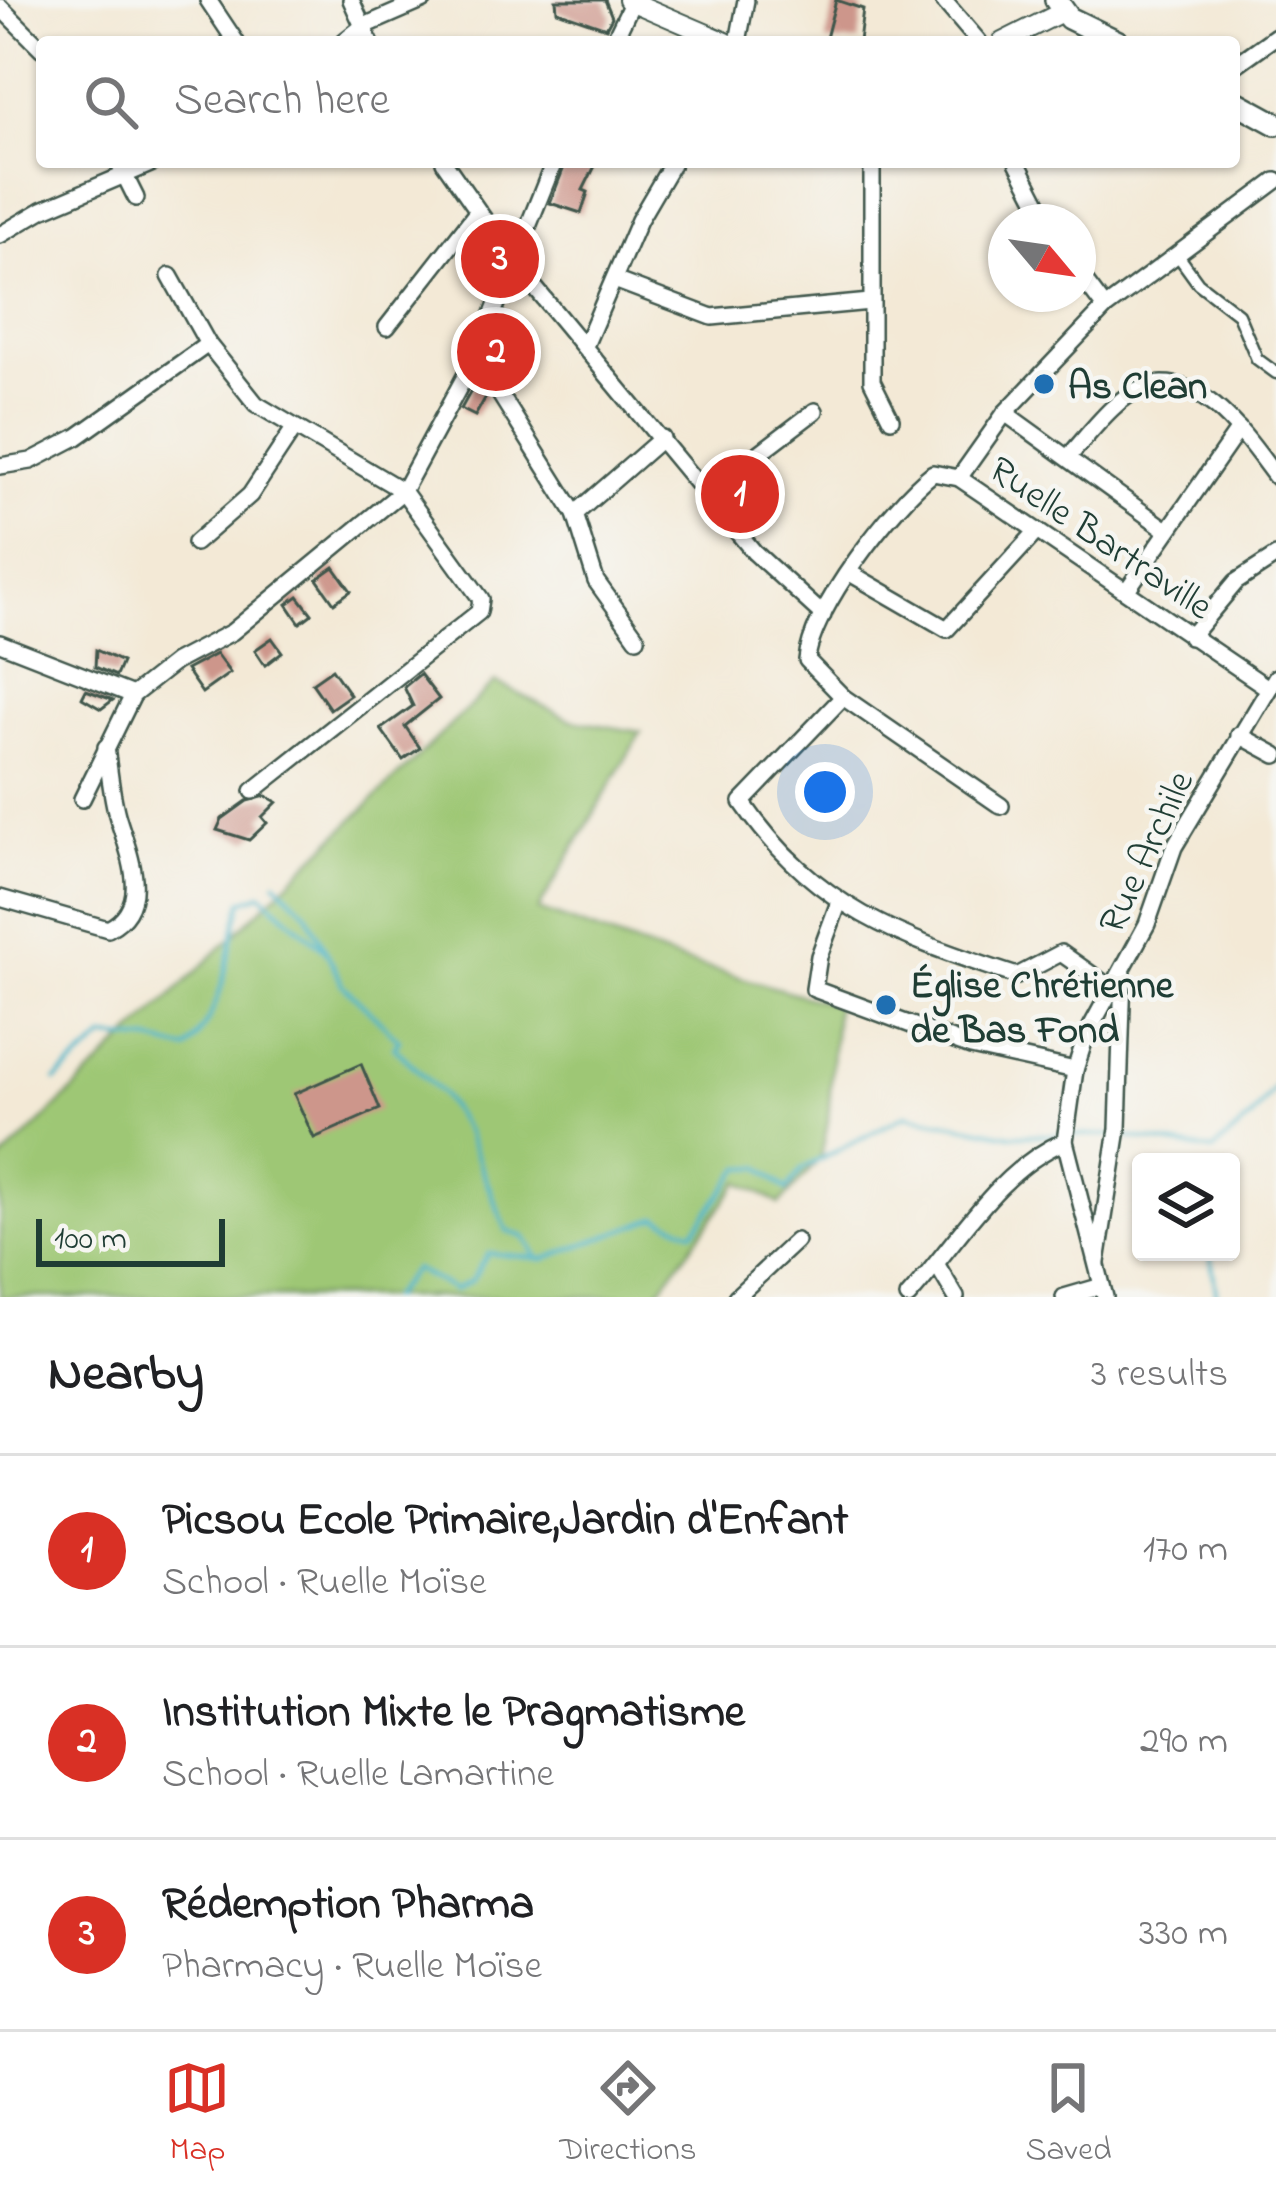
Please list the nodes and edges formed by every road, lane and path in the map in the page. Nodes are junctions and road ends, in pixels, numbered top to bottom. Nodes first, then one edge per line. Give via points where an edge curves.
1 (208, 0) edge
2 (351, 0) edge
3 (424, 0) edge
4 (746, 0) edge
5 (944, 0) edge
6 (629, 2) edge
7 (1059, 6) edge
8 (0, 8) edge
9 (366, 34) edge
10 (232, 36) edge
11 (615, 36) edge
12 (711, 36) edge
13 (739, 36) edge
14 (974, 36) edge
15 (1012, 36) edge
16 (1108, 36) edge
17 (1276, 36) edge
18 (36, 43) edge
19 (1240, 62) edge
20 (1240, 104) edge
21 (1275, 124) edge
22 (448, 168) edge
23 (552, 168) edge
24 (670, 168) edge
25 (872, 168) edge
26 (1020, 168) edge
27 (122, 170) edge
28 (1276, 181) edge
29 (136, 198) dead end
30 (1039, 204) edge
31 (477, 212) junction
32 (0, 235) edge
33 (1177, 254) junction
34 (516, 265) junction
35 (170, 276) dead end
36 (617, 280) junction
37 (1096, 295) edge
38 (870, 302) junction
39 (1106, 308) junction
40 (387, 328) dead end
41 (208, 344) junction
42 (585, 346) junction
43 (476, 356) junction
44 (1276, 373) edge
45 (815, 411) dead end
46 (1005, 412) junction
47 (891, 418) dead end
48 (1239, 429) junction
49 (293, 430) junction
50 (662, 438) junction
51 (1067, 457) junction
52 (0, 466) edge
53 (1276, 477) edge
54 (959, 478) junction
55 (404, 491) junction
56 (707, 493) junction
57 (575, 514) junction
58 (1167, 530) junction
59 (1036, 531) junction
60 (195, 543) dead end
61 (1276, 556) edge
62 (850, 574) junction
63 (1127, 590) junction
64 (823, 615) junction
65 (1190, 637) junction
66 (637, 638) dead end
67 (0, 643) edge
68 (1272, 682) edge
69 (133, 695) junction
70 (843, 697) junction
71 (1239, 735) junction
72 (105, 744) junction
73 (1276, 755) edge
74 (253, 791) dead end
75 (82, 799) dead end
76 (1001, 806) dead end
77 (1, 900) edge
78 (839, 902) junction
79 (1123, 973) junction
80 (1112, 988) junction
81 (1075, 1070) junction
82 (1065, 1136) junction
83 (796, 1241) dead end
84 (937, 1265) junction
85 (1097, 1265) junction
86 (1103, 1292) edge
87 (745, 1294) edge
88 (908, 1297) edge
89 (956, 1297) edge
90 (1064, 1297) edge

1 - 10 street
2 - 9 street
3 - 9 street
4 - 13 street
5 - 14 street
6 - 11 street
6 - 12 street
7 - 15 street
7 - 16 main road
8 - 18 street
17 - 19 street
20 - 21 main road
22 - 31 street
23 - 34 street
24 - 36 street
25 - 38 street
26 - 30 street
27 - 29 street
27 - 32 street
28 - 33 street
31 - 34 street
31 - 40 street
33 - 39 street
33 - 44 street via 1238,314 1257,359
34 - 42 street
34 - 43 street
35 - 41 street
36 - 38 street via 712,317
36 - 42 street
37 - 39 street
38 - 47 street via 872,381
39 - 46 street
41 - 49 street via 256,404
41 - 52 street via 77,437
42 - 50 street
43 - 55 street
43 - 57 street
45 - 56 street
46 - 51 street
46 - 54 street
48 - 51 street via 1189,391 1144,388
48 - 53 street
48 - 58 street
49 - 55 street
49 - 60 street via 250,496
50 - 56 street
50 - 57 street
51 - 58 street
54 - 59 street, Ruelle Bartraville
54 - 62 street via 934,473 909,495
55 - 69 street via 232,632
55 - 74 street via 482,599 479,612
56 - 64 street via 754,552
57 - 66 street via 596,581
58 - 63 street
59 - 62 street via 947,629
59 - 63 street, Ruelle Bartraville
61 - 65 street via 1236,582
62 - 64 street
63 - 65 street, Ruelle Bartraville
64 - 70 street via 807,660
65 - 68 street, Ruelle Bartraville
67 - 69 street
68 - 71 street, Rue Archile
69 - 72 street
70 - 76 street
70 - 78 street via 742,802 769,842
71 - 73 street
71 - 79 street, Rue Archile via 1174,847
72 - 75 street
72 - 77 street via 135,871 122,922 108,929
78 - 80 street via 883,930 1017,976 1061,953
78 - 81 street via 814,989 970,1047
79 - 80 street, Rue Archile
79 - 85 street via 1118,1135
80 - 81 street, Rue Archile
81 - 82 street, Rue Archile
82 - 84 street via 1001,1185
82 - 85 street, Rue Archile
83 - 87 street
84 - 88 street
84 - 89 street
85 - 86 street, Rue Archile
86 - 90 street

